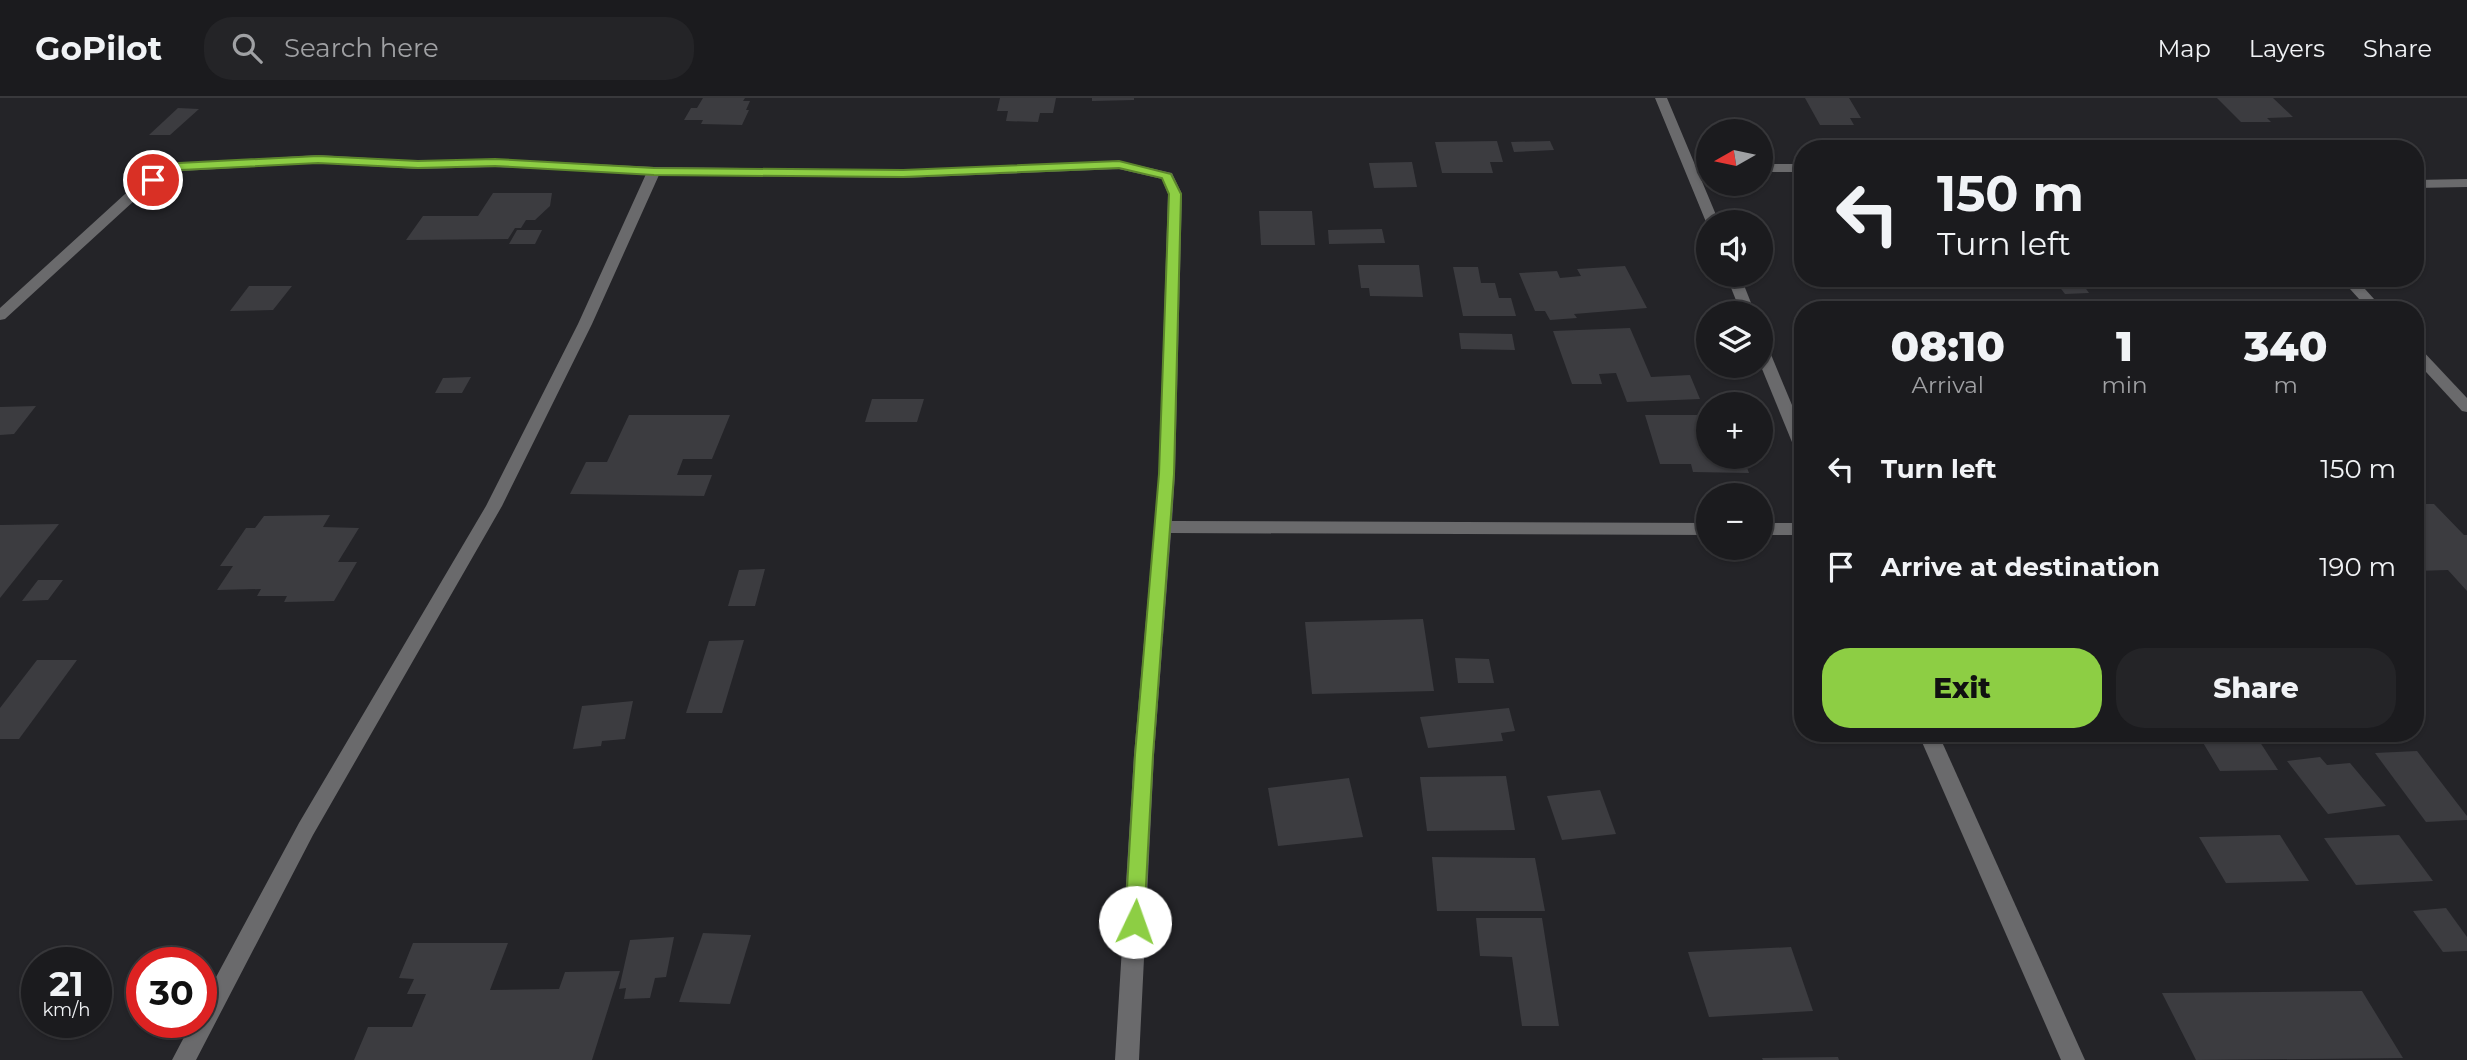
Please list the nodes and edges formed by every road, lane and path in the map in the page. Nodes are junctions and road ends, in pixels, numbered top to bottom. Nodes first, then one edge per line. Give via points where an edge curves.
1 (1661, 98) edge
2 (1692, 167) junction
3 (1696, 167) edge
4 (1773, 168) edge
5 (1794, 168) edge
6 (654, 172) junction
7 (2467, 183) edge
8 (2424, 184) edge
9 (1708, 210) edge
10 (2355, 287) edge
11 (2368, 301) edge
12 (0, 316) edge
13 (2424, 361) edge
14 (1773, 377) edge
15 (2467, 407) edge
16 (1794, 428) edge
17 (1163, 527) junction
18 (1696, 529) edge
19 (1773, 529) edge
20 (1794, 529) edge
21 (1932, 742) edge
22 (184, 1060) edge
23 (1127, 1060) edge
24 (2073, 1060) edge

1 - 2 street
2 - 3 street
2 - 9 street
4 - 5 street
6 - 12 street via 318,159 179,167 130,197
6 - 17 street via 903,174 1119,165 1167,176 1175,194
6 - 22 street via 494,506 306,829
7 - 8 street
10 - 11 street
13 - 15 street
14 - 16 street
17 - 18 street
17 - 23 street via 1144,755
19 - 20 street
21 - 24 street

